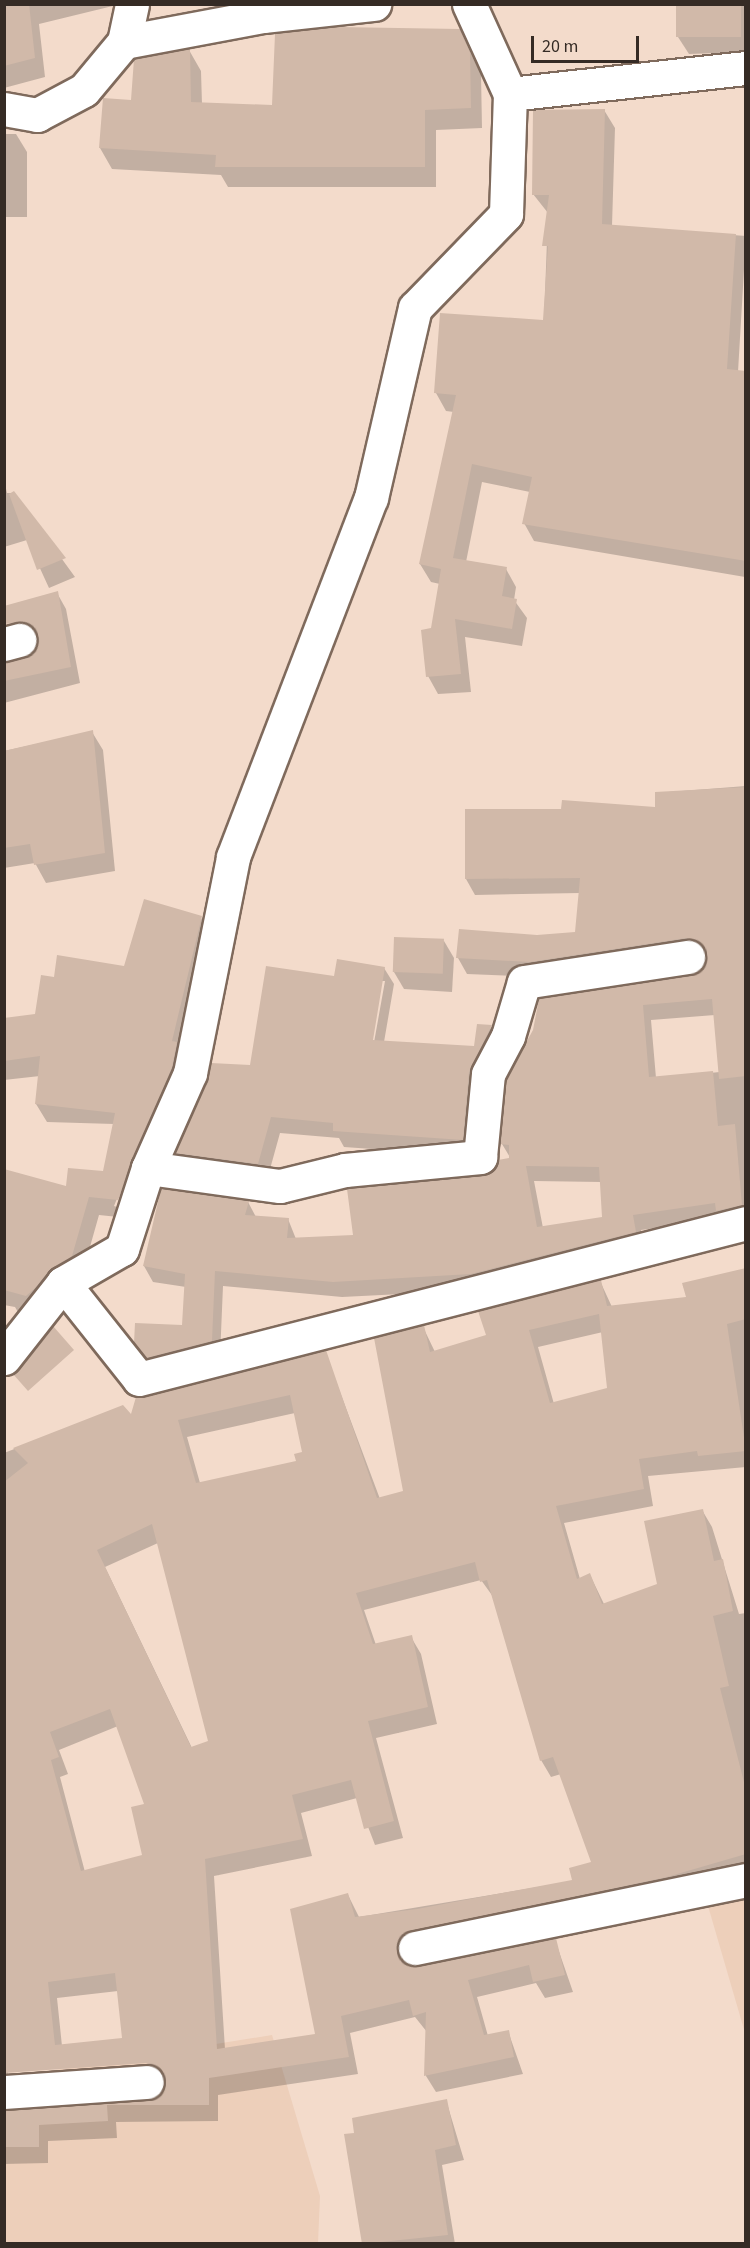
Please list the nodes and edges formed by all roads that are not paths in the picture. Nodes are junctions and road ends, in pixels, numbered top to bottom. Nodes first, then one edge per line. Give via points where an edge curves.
1 (132, 4) edge
2 (374, 4) edge
3 (469, 4) edge
4 (124, 42) junction
5 (746, 68) edge
6 (510, 93) junction
7 (4, 109) edge
8 (688, 957) dead end
9 (148, 1168) junction
10 (746, 1223) edge
11 (63, 1283) junction
12 (4, 1358) edge
13 (746, 1880) edge
14 (416, 1947) dead end
15 (147, 2082) dead end
16 (4, 2092) edge

1 - 4 street
2 - 4 street via 263,16
3 - 6 street
4 - 7 street via 84,90 37,115
5 - 6 street
6 - 9 street via 506,214 415,308 371,498 233,857 190,1073
8 - 9 street via 524,982 508,1036 488,1074 480,1157 345,1170 280,1186
9 - 11 street via 122,1250
10 - 11 street via 139,1379
11 - 12 street
13 - 14 street
15 - 16 street

